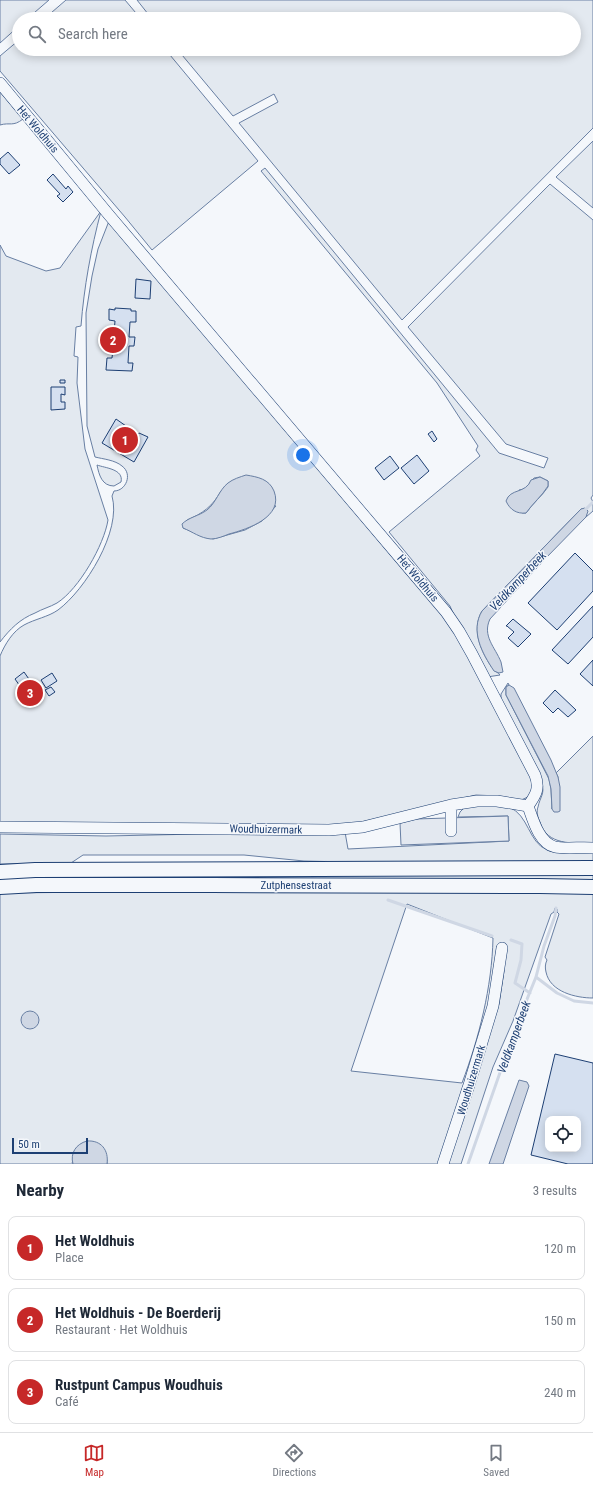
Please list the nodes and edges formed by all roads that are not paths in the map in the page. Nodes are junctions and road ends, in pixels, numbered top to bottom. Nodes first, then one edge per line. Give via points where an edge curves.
1 (0, 83) edge
2 (450, 805) junction
3 (528, 806) junction
4 (0, 827) edge
5 (451, 831) dead end
6 (593, 848) edge
7 (593, 868) edge
8 (0, 872) edge
9 (0, 886) edge
10 (593, 887) edge
11 (502, 948) dead end
12 (443, 1164) edge

1 - 3 street, Het Woldhuis via 446,612 464,640 535,775 538,790
2 - 3 street, Woudhuizermark via 490,801
2 - 4 street, Woudhuizermark via 363,827 329,830
2 - 5 street
3 - 6 street via 546,842 555,847
7 - 8 main road, Zutphensestraat
9 - 10 main road, Zutphensestraat
11 - 12 street, Woudhuizermark via 491,1013

